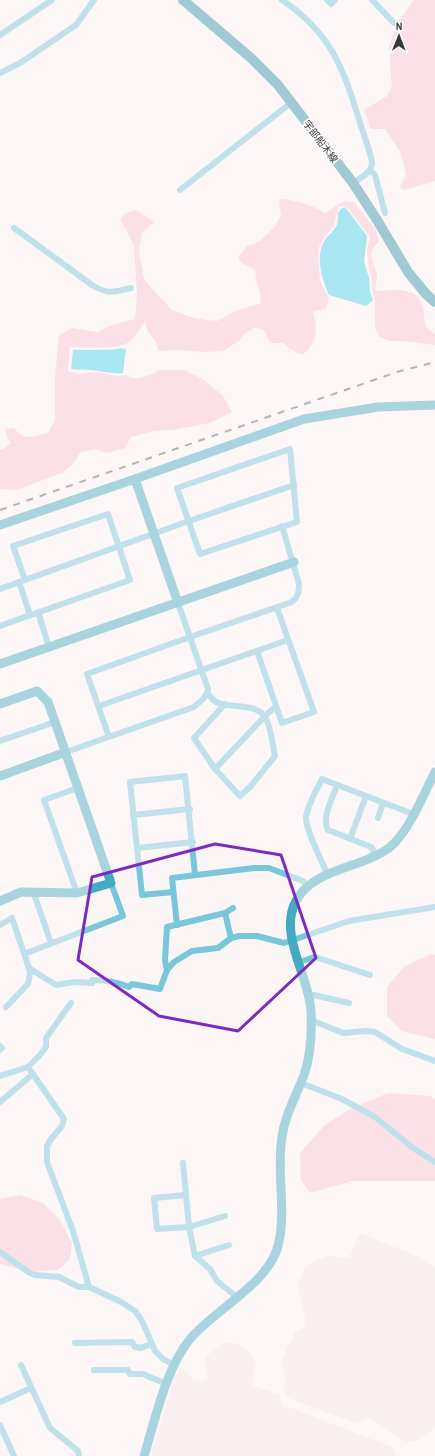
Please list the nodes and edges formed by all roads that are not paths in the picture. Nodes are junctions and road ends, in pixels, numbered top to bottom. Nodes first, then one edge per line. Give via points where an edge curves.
1 (52, 0) edge
2 (94, 0) edge
3 (183, 0) edge
4 (282, 0) edge
5 (327, 0) edge
6 (335, 0) edge
7 (372, 0) edge
8 (394, 23) dead end
9 (0, 35) edge
10 (0, 73) edge
11 (292, 102) junction
12 (370, 170) junction
13 (352, 183) junction
14 (180, 190) dead end
15 (385, 213) dead end
16 (14, 228) dead end
17 (131, 288) dead end
18 (435, 302) edge
19 (435, 405) edge
20 (135, 479) junction
21 (294, 485) junction
22 (189, 521) junction
23 (0, 525) edge
24 (282, 526) junction
25 (154, 535) junction
26 (119, 547) junction
27 (294, 562) junction
28 (22, 581) junction
29 (0, 589) edge
30 (178, 602) junction
31 (277, 608) junction
32 (38, 612) junction
33 (30, 615) junction
34 (0, 626) edge
35 (190, 637) junction
36 (288, 640) junction
37 (49, 647) junction
38 (256, 651) junction
39 (0, 664) edge
40 (201, 670) junction
41 (207, 693) junction
42 (0, 704) edge
43 (225, 704) junction
44 (99, 706) junction
45 (276, 706) junction
46 (265, 716) junction
47 (55, 722) junction
48 (109, 737) junction
49 (0, 741) edge
50 (66, 752) junction
51 (215, 769) junction
52 (435, 772) edge
53 (0, 776) edge
54 (337, 785) junction
55 (78, 788) junction
56 (366, 796) junction
57 (383, 803) junction
58 (190, 809) junction
59 (413, 814) junction
60 (133, 815) junction
61 (378, 818) dead end
62 (350, 839) junction
63 (193, 842) junction
64 (137, 848) junction
65 (377, 855) junction
66 (195, 875) junction
67 (328, 876) junction
68 (112, 883) junction
69 (308, 886) junction
70 (33, 891) junction
71 (173, 892) junction
72 (77, 893) junction
73 (0, 901) edge
74 (435, 907) edge
75 (233, 908) dead end
76 (225, 913) junction
77 (0, 925) edge
78 (177, 925) junction
79 (231, 938) junction
80 (293, 940) junction
81 (51, 943) junction
82 (24, 954) junction
83 (299, 962) junction
84 (30, 968) junction
85 (167, 970) junction
86 (370, 975) dead end
87 (309, 994) junction
88 (71, 1003) dead end
89 (349, 1003) dead end
90 (6, 1007) dead end
91 (311, 1020) junction
92 (0, 1046) edge
93 (0, 1050) edge
94 (435, 1061) edge
95 (28, 1067) junction
96 (33, 1074) junction
97 (0, 1076) edge
98 (301, 1083) junction
99 (0, 1102) edge
100 (435, 1162) edge
101 (183, 1163) dead end
102 (186, 1195) junction
103 (225, 1216) dead end
104 (189, 1227) junction
105 (229, 1245) dead end
106 (0, 1252) edge
107 (196, 1256) junction
108 (88, 1287) junction
109 (237, 1297) junction
110 (75, 1343) dead end
111 (151, 1344) junction
112 (174, 1365) junction
113 (21, 1366) dead end
114 (94, 1370) dead end
115 (166, 1384) junction
116 (31, 1388) junction
117 (0, 1402) edge
118 (0, 1425) edge
119 (14, 1456) edge
120 (79, 1456) edge
121 (144, 1456) edge

1 - 9 street
2 - 10 street via 76,25 20,63
3 - 11 main road, 宇部船木線 via 251,58
4 - 12 street via 312,24 338,59 372,164
5 - 6 street via 331,4
7 - 8 street
11 - 13 main road, 宇部船木線
11 - 14 street
12 - 13 street
12 - 15 street via 375,175
13 - 18 main road, 宇部船木線 via 408,272
16 - 17 street via 102,291 108,293
19 - 20 street via 378,407 304,419
20 - 23 street
20 - 25 street
21 - 22 street
21 - 22 street via 290,449 177,488
21 - 24 street via 297,522
22 - 24 street via 200,554
22 - 25 street
24 - 27 street
25 - 26 street
25 - 30 street
26 - 28 street
26 - 28 street via 108,514 13,546
26 - 32 street via 130,580
27 - 30 street
27 - 31 street via 299,592 292,602
28 - 29 street
28 - 33 street
30 - 35 street
30 - 37 street
31 - 35 street
31 - 36 street
32 - 33 street
32 - 37 street
33 - 34 street
35 - 40 street
35 - 44 street via 87,674
36 - 38 street
36 - 45 street via 314,712 282,723
37 - 39 street
38 - 40 street
38 - 45 street
40 - 41 street
40 - 44 street
41 - 43 street via 216,702
41 - 48 street via 194,707
42 - 47 street via 37,691 48,702
43 - 46 street via 248,707
43 - 51 street via 194,738
44 - 48 street
45 - 46 street
46 - 51 street
46 - 51 street via 274,756 250,787 240,796
47 - 49 street
47 - 50 street
48 - 50 street
50 - 53 street
50 - 55 street
52 - 59 street
54 - 56 street
54 - 62 street via 325,818 325,826 328,830
54 - 67 street via 322,779 306,819
55 - 68 street
55 - 72 street via 44,800
56 - 57 street
56 - 62 street
57 - 59 street
57 - 61 street
58 - 60 street
58 - 60 street via 186,776 130,782
58 - 63 street
59 - 65 street via 404,832
60 - 64 street
62 - 65 street via 371,847
63 - 64 street
63 - 66 street
64 - 71 street via 142,896
65 - 67 street
66 - 69 street via 269,868 303,881
66 - 71 street via 172,878
67 - 69 street
68 - 72 street
68 - 81 street via 123,916
69 - 80 street via 298,896 292,908 290,926
70 - 72 street
70 - 73 street via 21,892
70 - 81 street
71 - 78 street
74 - 80 street via 349,921
75 - 76 street
76 - 78 street
76 - 79 street
77 - 82 street via 12,918
78 - 85 street via 167,927
79 - 80 street via 257,936 284,943
79 - 85 street via 218,948 192,951 174,962
80 - 83 street
81 - 82 street
82 - 84 street
83 - 86 street via 315,957
83 - 87 street
84 - 85 street via 56,985 92,983 92,980 160,990
84 - 90 street via 28,984
87 - 89 street
87 - 91 street
88 - 95 street via 46,1038 44,1050
91 - 94 street via 343,1033 375,1032 402,1049
91 - 98 street via 309,1057
92 - 93 street
95 - 96 street
95 - 97 street
96 - 99 street
96 - 108 street via 64,1119 62,1126 47,1146 47,1162 73,1231
98 - 100 street via 342,1099 375,1117
98 - 109 street via 287,1114 281,1139 281,1224 278,1247 265,1272
101 - 102 street
102 - 104 street
102 - 104 street via 154,1198 157,1229
103 - 104 street
104 - 107 street
105 - 107 street
106 - 108 street via 35,1275 54,1276
107 - 109 street via 210,1269 217,1281
108 - 111 street via 135,1311
109 - 112 street via 206,1322 190,1339
110 - 111 street via 132,1342 135,1347 141,1348
111 - 112 street via 163,1359
112 - 115 street
113 - 116 street
114 - 115 street via 128,1370 130,1374 142,1374
115 - 121 street
116 - 117 street
116 - 120 street via 50,1428 78,1451
118 - 119 street

